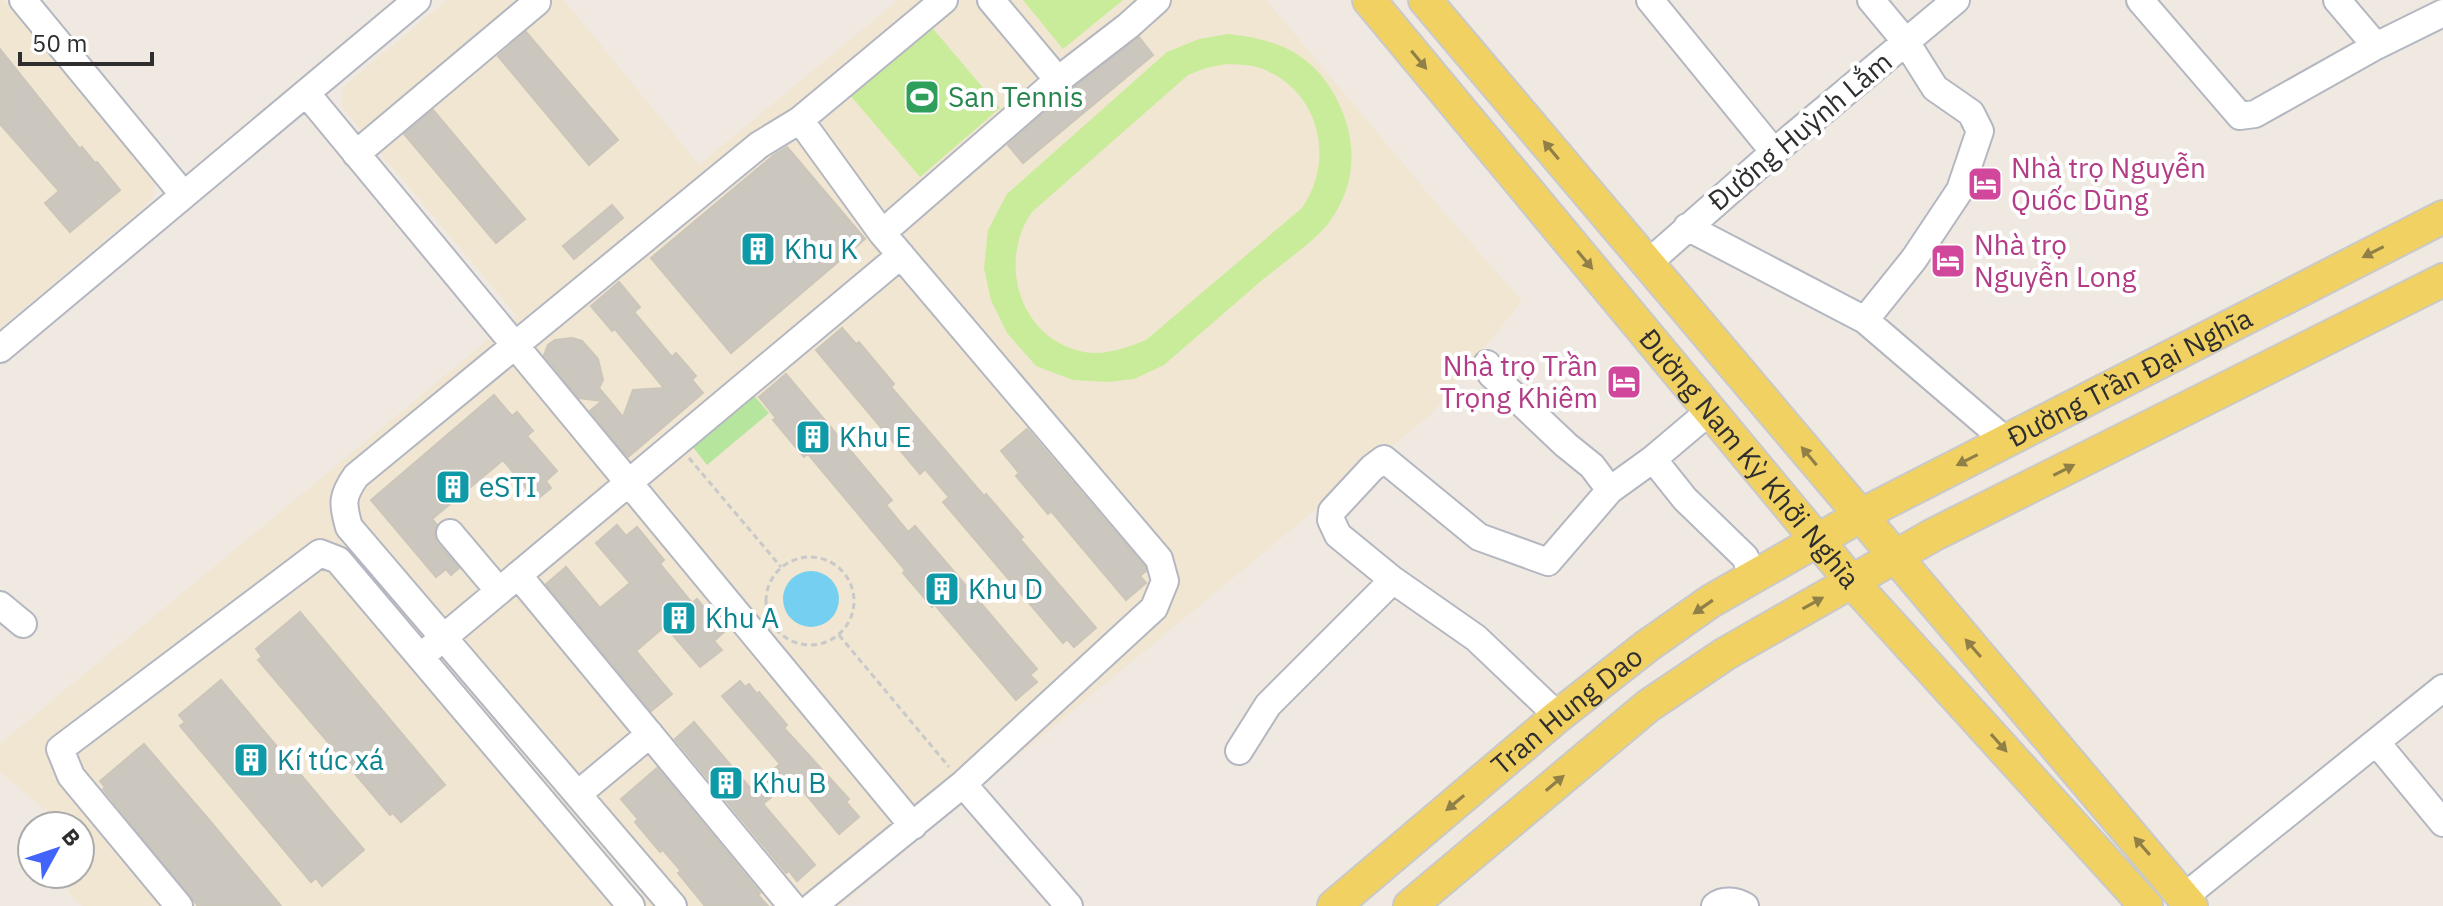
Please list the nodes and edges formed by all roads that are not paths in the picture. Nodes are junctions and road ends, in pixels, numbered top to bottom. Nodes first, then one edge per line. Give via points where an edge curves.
1 (23, 0) edge
2 (417, 0) edge
3 (944, 0) edge
4 (991, 0) edge
5 (1157, 0) edge
6 (1369, 0) edge
7 (1425, 0) edge
8 (1650, 0) edge
9 (1871, 0) edge
10 (1956, 0) edge
11 (2140, 0) edge
12 (2337, 0) edge
13 (537, 2) edge
14 (2443, 13) edge
15 (1906, 42) junction
16 (2376, 46) junction
17 (1058, 80) junction
18 (307, 94) junction
19 (800, 120) junction
20 (1774, 152) junction
21 (356, 154) junction
22 (183, 194) junction
23 (2443, 217) edge
24 (1687, 227) junction
25 (882, 233) junction
26 (901, 255) junction
27 (1647, 264) junction
28 (2443, 280) edge
29 (1865, 320) junction
30 (516, 346) junction
31 (0, 349) edge
32 (1487, 364) dead end
33 (1711, 410) junction
34 (2005, 440) junction
35 (1653, 459) junction
36 (628, 484) junction
37 (1610, 490) junction
38 (1859, 516) junction
39 (450, 533) dead end
40 (1818, 539) junction
41 (1896, 558) junction
42 (1753, 576) junction
43 (1393, 580) junction
44 (1852, 582) junction
45 (508, 583) junction
46 (0, 605) edge
47 (23, 624) dead end
48 (445, 636) junction
49 (420, 657) junction
50 (2443, 688) edge
51 (1558, 716) junction
52 (650, 734) junction
53 (2377, 743) junction
54 (1239, 751) dead end
55 (963, 784) junction
56 (578, 794) junction
57 (2443, 823) edge
58 (913, 826) junction
59 (2183, 903) edge
60 (179, 906) edge
61 (631, 906) edge
62 (673, 906) edge
63 (792, 906) edge
64 (813, 906) edge
65 (1069, 906) edge
66 (1334, 906) edge
67 (1410, 906) edge
68 (1715, 906) edge
69 (1745, 906) edge
70 (2146, 906) edge

1 - 22 street
2 - 18 street
3 - 19 street
4 - 17 street
5 - 17 street
6 -> 33 main road, Đường Nam Kỳ Khởi Nghĩa
27 -> 7 main road, Đường Nam Kỳ Khởi Nghĩa
8 - 20 street
9 - 15 street
10 - 15 street, Đường Huỳnh Lắm
11 - 16 street via 2240,116 2255,114
12 - 16 street
13 - 21 street
14 - 16 street
15 - 20 street, Đường Huỳnh Lắm
15 - 29 street via 1935,88 1971,113 1980,131 1960,190
17 - 25 street
18 - 21 street
18 - 22 street
19 - 25 street
19 - 30 street via 759,145
20 - 24 street, Đường Huỳnh Lắm
21 - 30 street
22 - 31 street
23 -> 34 main road, Đường Trần Đại Nghĩa
24 - 27 street, Đường Huỳnh Lắm
24 - 29 street
25 - 26 street
26 - 36 street
26 - 55 street via 1159,559 1165,581 1154,608
38 -> 27 main road, Đường Nam Kỳ Khởi Nghĩa
41 -> 28 main road, Đường Trần Đại Nghĩa
29 - 34 street
30 - 36 street
30 - 48 street via 356,476 345,493 349,527
32 - 37 street via 1491,374 1592,466
33 - 35 street
33 - 40 main road, Đường Nam Kỳ Khởi Nghĩa
34 -> 38 main road, Đường Trần Đại Nghĩa
35 - 37 street
35 - 42 street via 1685,499 1745,557
36 - 45 street
36 - 58 street
37 - 43 street via 1548,562 1479,537 1384,459 1337,504 1331,520 1338,535
38 - 40 main road, Đường Trần Đại Nghĩa
38 - 41 main road, Đường Nam Kỳ Khởi Nghĩa
39 - 45 street
40 - 42 main road, Tran Hung Dao
40 - 44 main road, Đường Nam Kỳ Khởi Nghĩa
41 - 44 main road, Tran Hung Dao
59 -> 41 main road, Đường Nam Kỳ Khởi Nghĩa
42 -> 51 main road, Tran Hung Dao via 1647,646
43 - 51 street via 1476,638
43 - 54 street via 1268,705
67 -> 44 main road, Tran Hung Dao via 1648,706 1725,654
44 -> 70 main road, Đường Nam Kỳ Khởi Nghĩa
45 - 48 street
45 - 52 street
46 - 47 street
48 - 49 street
48 - 56 street
49 - 60 street via 338,560 320,553 60,749 71,776
49 - 61 street
50 - 53 street
51 -> 66 main road, Tran Hung Dao
52 - 56 street
52 - 63 street
53 - 57 street
53 - 59 street
55 - 58 street
55 - 65 street
56 - 62 street
58 - 64 street
68 - 69 street

